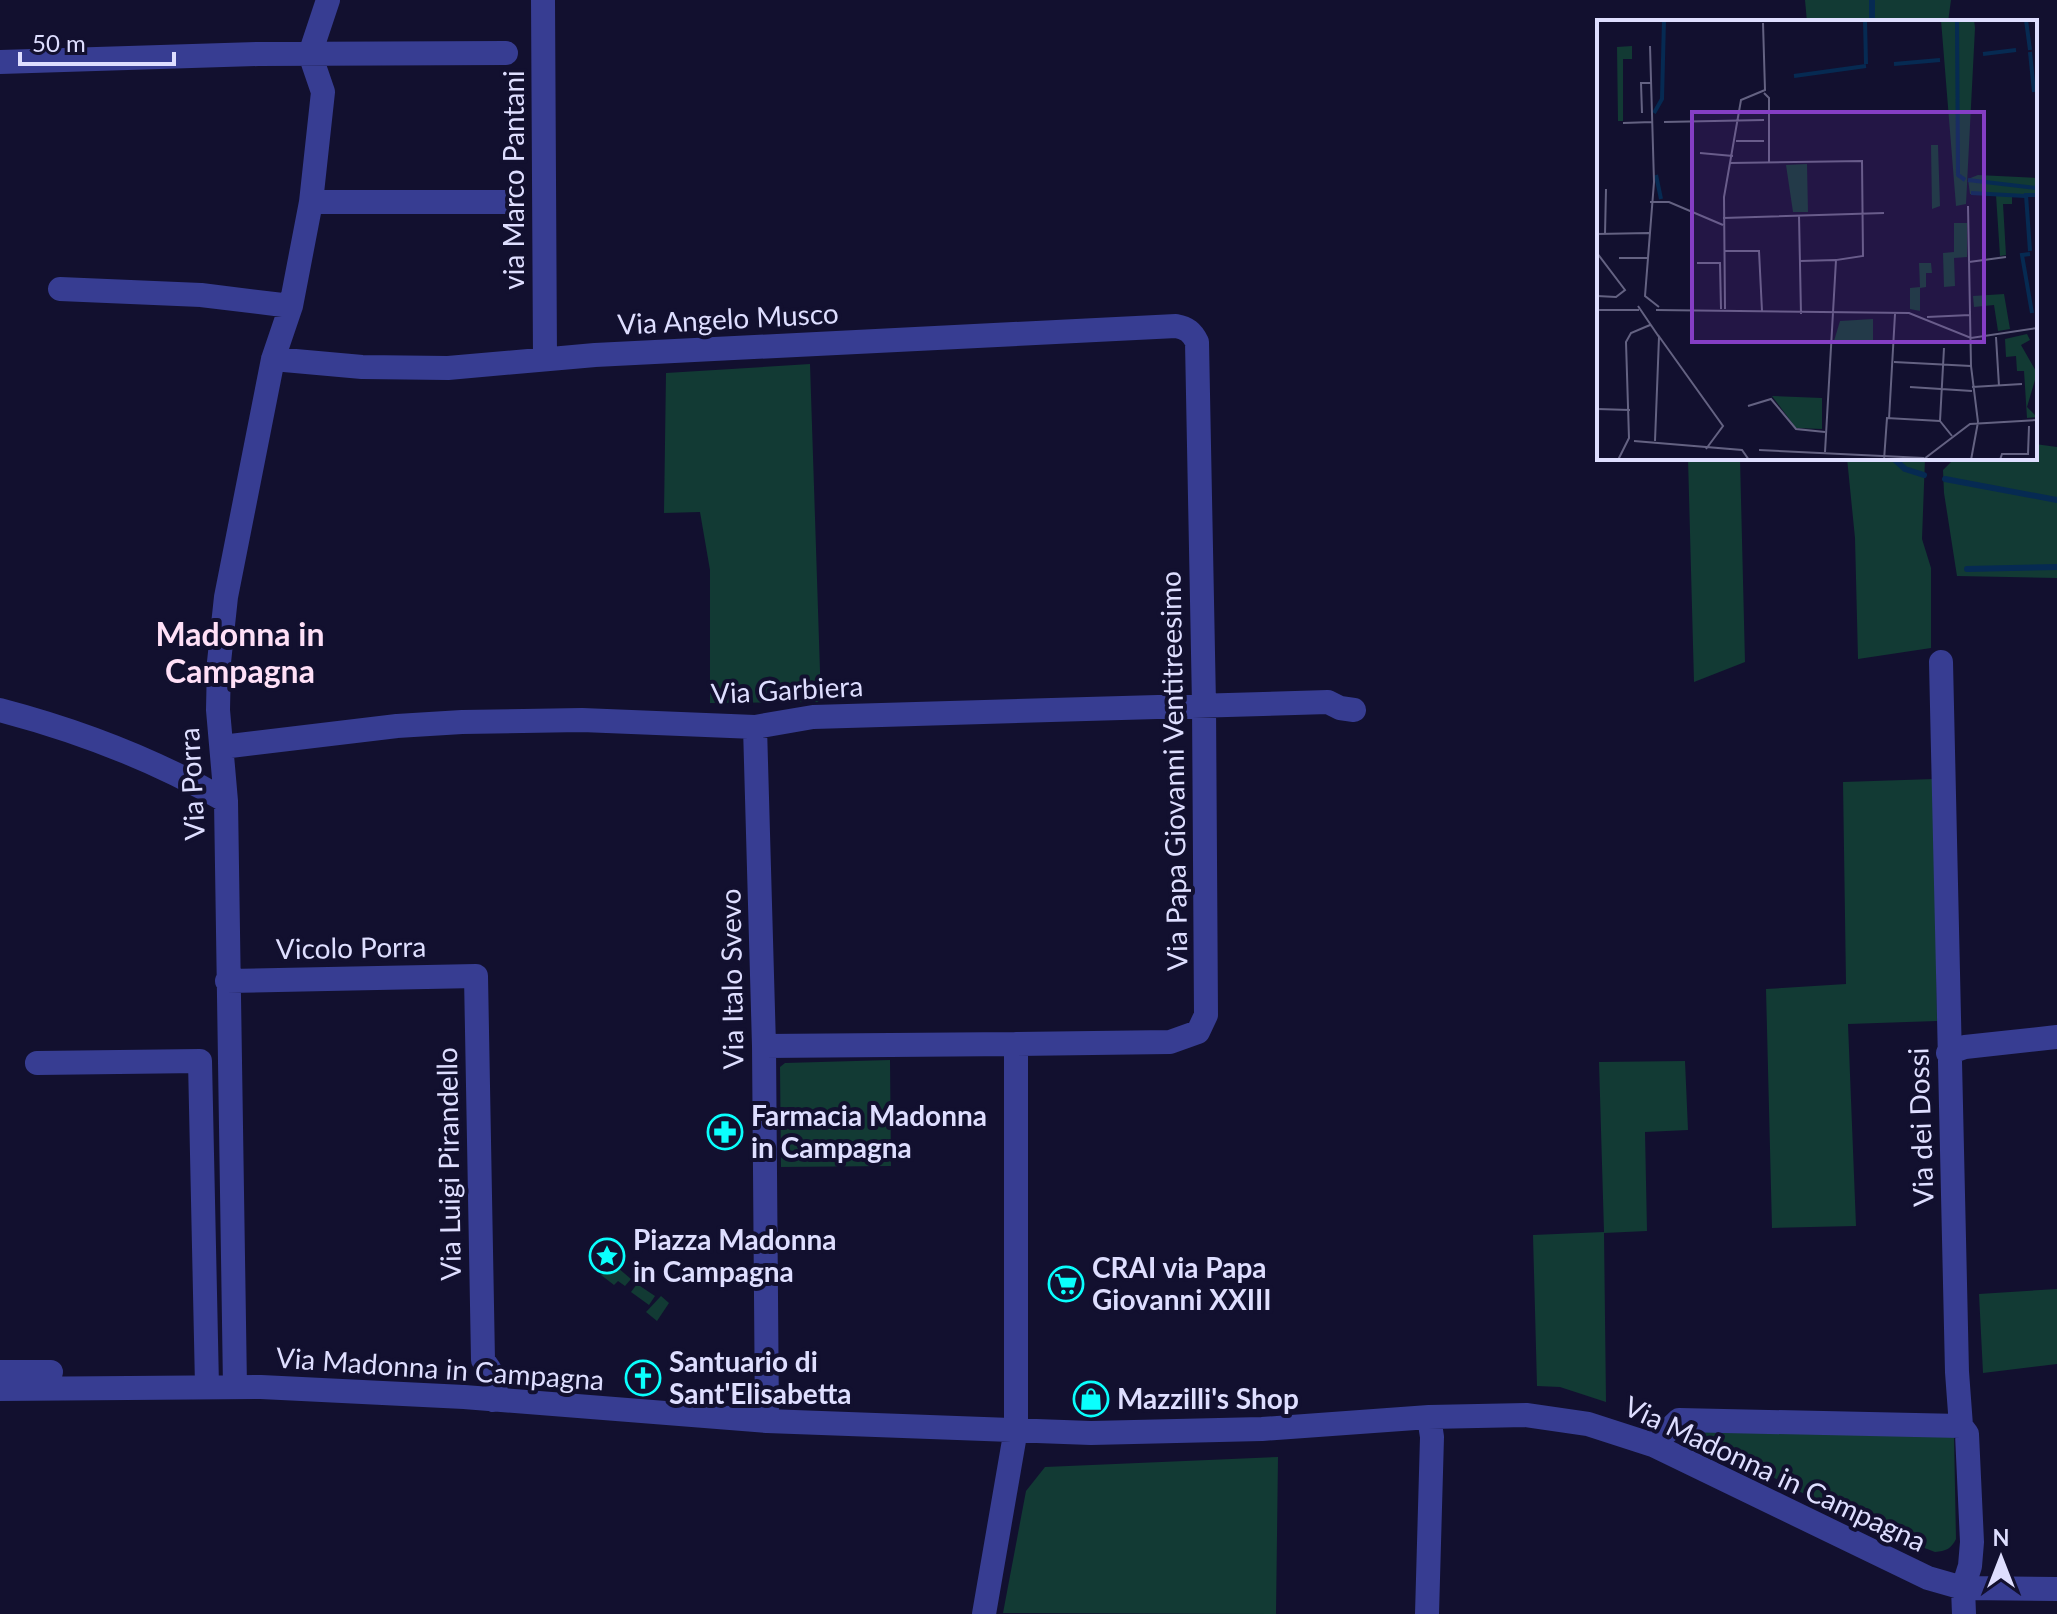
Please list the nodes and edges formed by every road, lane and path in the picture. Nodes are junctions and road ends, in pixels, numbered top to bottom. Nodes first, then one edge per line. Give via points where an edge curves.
1 (328, 0) edge
2 (543, 0) edge
3 (506, 53) dead end
4 (310, 54) junction
5 (0, 62) edge
6 (311, 202) junction
7 (510, 202) dead end
8 (60, 289) dead end
9 (291, 306) junction
10 (1186, 328) joint
11 (273, 359) junction
12 (545, 359) junction
13 (1941, 662) dead end
14 (1204, 704) junction
15 (0, 710) edge
16 (1354, 710) dead end
17 (755, 727) junction
18 (222, 747) junction
19 (226, 801) junction
20 (476, 976) joint
21 (227, 981) junction
22 (2057, 1037) edge
23 (1016, 1044) junction
24 (764, 1046) junction
25 (1948, 1053) junction
26 (37, 1063) dead end
27 (482, 1355) junction
28 (0, 1372) edge
29 (171, 1386) junction
30 (207, 1386) junction
31 (235, 1387) junction
32 (0, 1389) edge
33 (464, 1397) junction
34 (493, 1400) junction
35 (536, 1404) junction
36 (1429, 1417) junction
37 (767, 1421) junction
38 (1961, 1426) junction
39 (1016, 1429) junction
40 (1653, 1445) junction
41 (1963, 1588) junction
42 (2057, 1589) edge
43 (984, 1614) edge
44 (1427, 1614) edge
45 (1964, 1614) edge

1 - 4 street
2 - 12 street, via Marco Pantani
3 - 4 street
4 - 5 street
4 - 6 street, Via Porra via 323,92
6 - 7 street
6 - 9 street, Via Porra
8 - 9 street via 201,295
9 - 11 street, Via Porra
10 - 12 street, Via Angelo Musco
10 - 14 street, Via Papa Giovanni Ventitreesimo via 1197,342
11 - 12 street, Via Angelo Musco via 419,368
11 - 18 street, Via Porra via 226,597 219,662
13 - 25 street, Via dei Dossi
14 - 16 street, Via Garbiera via 1328,702
14 - 17 street, Via Garbiera via 813,717
14 - 23 street, Via Papa Giovanni Ventitreesimo via 1203,1024 1190,1037 1170,1042
15 - 19 street via 135,753
17 - 18 street, Via Garbiera via 526,719 397,726
17 - 24 street, Via Italo Svevo
18 - 19 street, Via Porra
19 - 21 street, Via Porra
20 - 21 street, Vicolo Porra
20 - 27 street, Via Luigi Pirandello
21 - 31 street, Via Porra
22 - 25 street
23 - 24 street, Via Papa Giovanni Ventitreesimo
23 - 39 street
24 - 37 street, Via Italo Svevo
25 - 38 street, Via dei Dossi
26 - 30 street via 200,1061
27 - 33 street, Via Luigi Pirandello
27 - 34 street, Via Luigi Pirandello via 496,1380
27 - 35 street
28 - 29 street, Via Madonna in Campagna via 134,1374
29 - 30 street, Via Madonna in Campagna
29 - 32 street, Via Madonna in Campagna
30 - 31 street, Via Madonna in Campagna
31 - 33 street, Via Madonna in Campagna
33 - 34 street, Via Madonna in Campagna
34 - 35 street, Via Madonna in Campagna
35 - 37 street, Via Madonna in Campagna
36 - 39 street, Via Madonna in Campagna via 1165,1433
36 - 40 street, Via Madonna in Campagna via 1542,1416
36 - 44 street
37 - 39 street, Via Madonna in Campagna
38 - 40 street via 1679,1420
38 - 41 street, Via dei Dossi via 1967,1434 1972,1542
39 - 43 street
40 - 41 street, Via Madonna in Campagna via 1899,1565
41 - 42 street, Via Madonna in Campagna
41 - 45 street, Via dei Dossi

